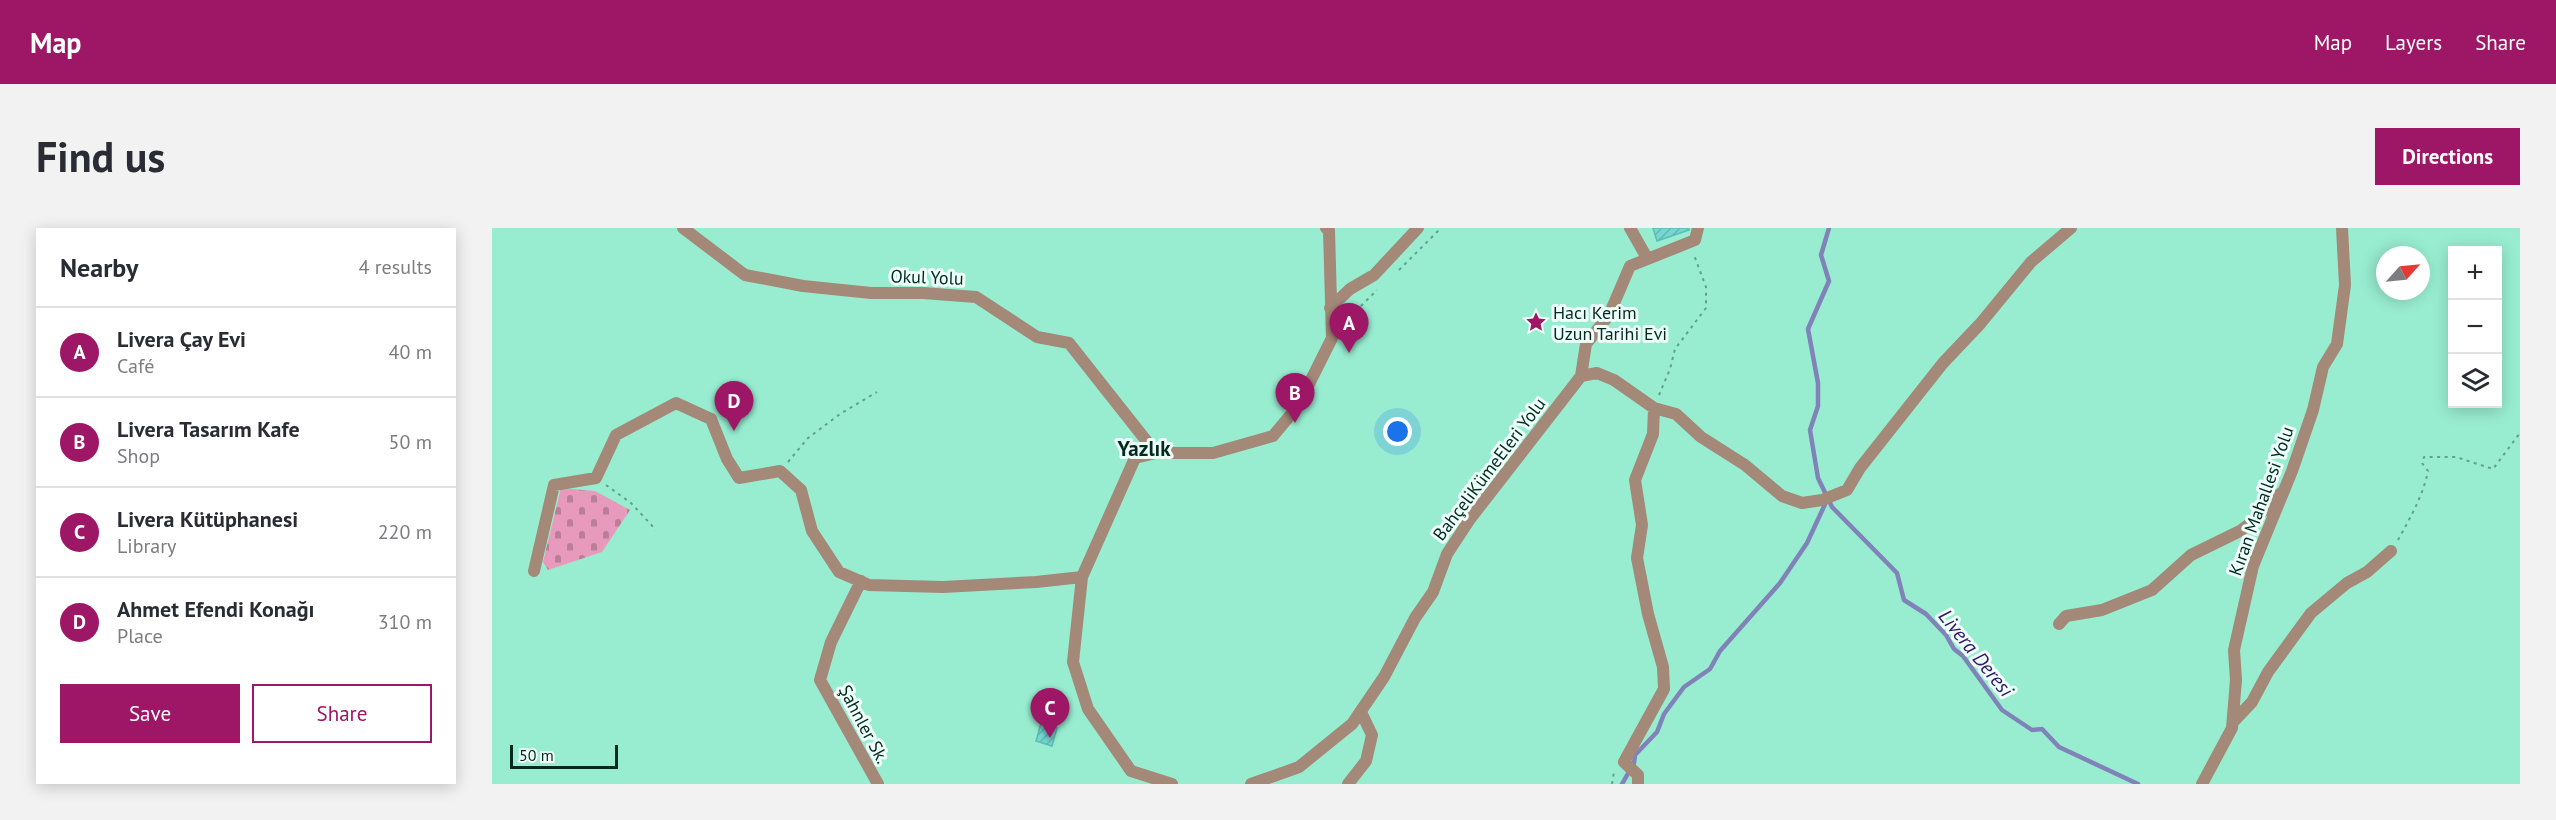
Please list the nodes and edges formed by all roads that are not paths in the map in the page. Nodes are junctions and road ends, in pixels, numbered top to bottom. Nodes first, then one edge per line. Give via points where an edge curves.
1 (683, 228) edge
2 (1326, 228) edge
3 (1418, 228) edge
4 (1630, 228) edge
5 (1698, 228) edge
6 (2071, 228) edge
7 (2342, 228) edge
8 (1647, 258) junction
9 (1330, 308) junction
10 (1581, 376) junction
11 (1653, 407) junction
12 (1156, 453) junction
13 (2284, 490) junction
14 (2391, 551) road end
15 (534, 571) dead end
16 (1082, 577) junction
17 (861, 581) junction
18 (2059, 624) dead end
19 (1361, 712) junction
20 (2233, 722) junction
21 (878, 784) edge
22 (1172, 784) edge
23 (1251, 784) edge
24 (1348, 784) edge
25 (1638, 784) edge
26 (2202, 784) edge

1 - 12 street, Okul Yolu via 745,275 872,293 976,297 1037,337 1069,343
2 - 9 street
3 - 9 street via 1374,274
4 - 8 street
5 - 8 street, BahçeliKümeEleri Yolu via 1695,240
6 - 11 street via 2031,262 1943,363 1860,468 1848,490 1802,503 1782,496 1676,414
7 - 13 street, Kıran Mahallesi Yolu via 2345,285 2337,344 2323,367 2313,410
8 - 10 street, BahçeliKümeEleri Yolu via 1630,266 1609,315 1586,344
9 - 12 street via 1332,338 1298,406 1273,436 1213,453
10 - 11 street via 1606,376
10 - 19 street, BahçeliKümeEleri Yolu via 1470,519 1448,554 1433,592
11 - 25 street via 1653,434 1635,480 1642,525 1637,558 1663,667 1664,689 1624,762 1638,775
12 - 16 street via 1135,458
13 - 18 street via 2253,522 2191,555 2152,590 2102,610 2066,616
13 - 20 street, Kıran Mahallesi Yolu via 2253,566 2234,650
14 - 20 street via 2311,613 2274,663 2252,702
15 - 17 street via 554,485 596,478 616,435 676,404 711,419 739,478 780,471 801,490 812,531 839,572
16 - 17 street via 942,587 869,585
16 - 22 street via 1073,662 1089,709 1131,771
17 - 21 street, Şahnler Sk. via 831,642 820,680
19 - 23 street, BahçeliKümeEleri Yolu via 1352,724 1299,767
19 - 24 street via 1372,735 1366,761
20 - 26 street, Kıran Mahallesi Yolu

